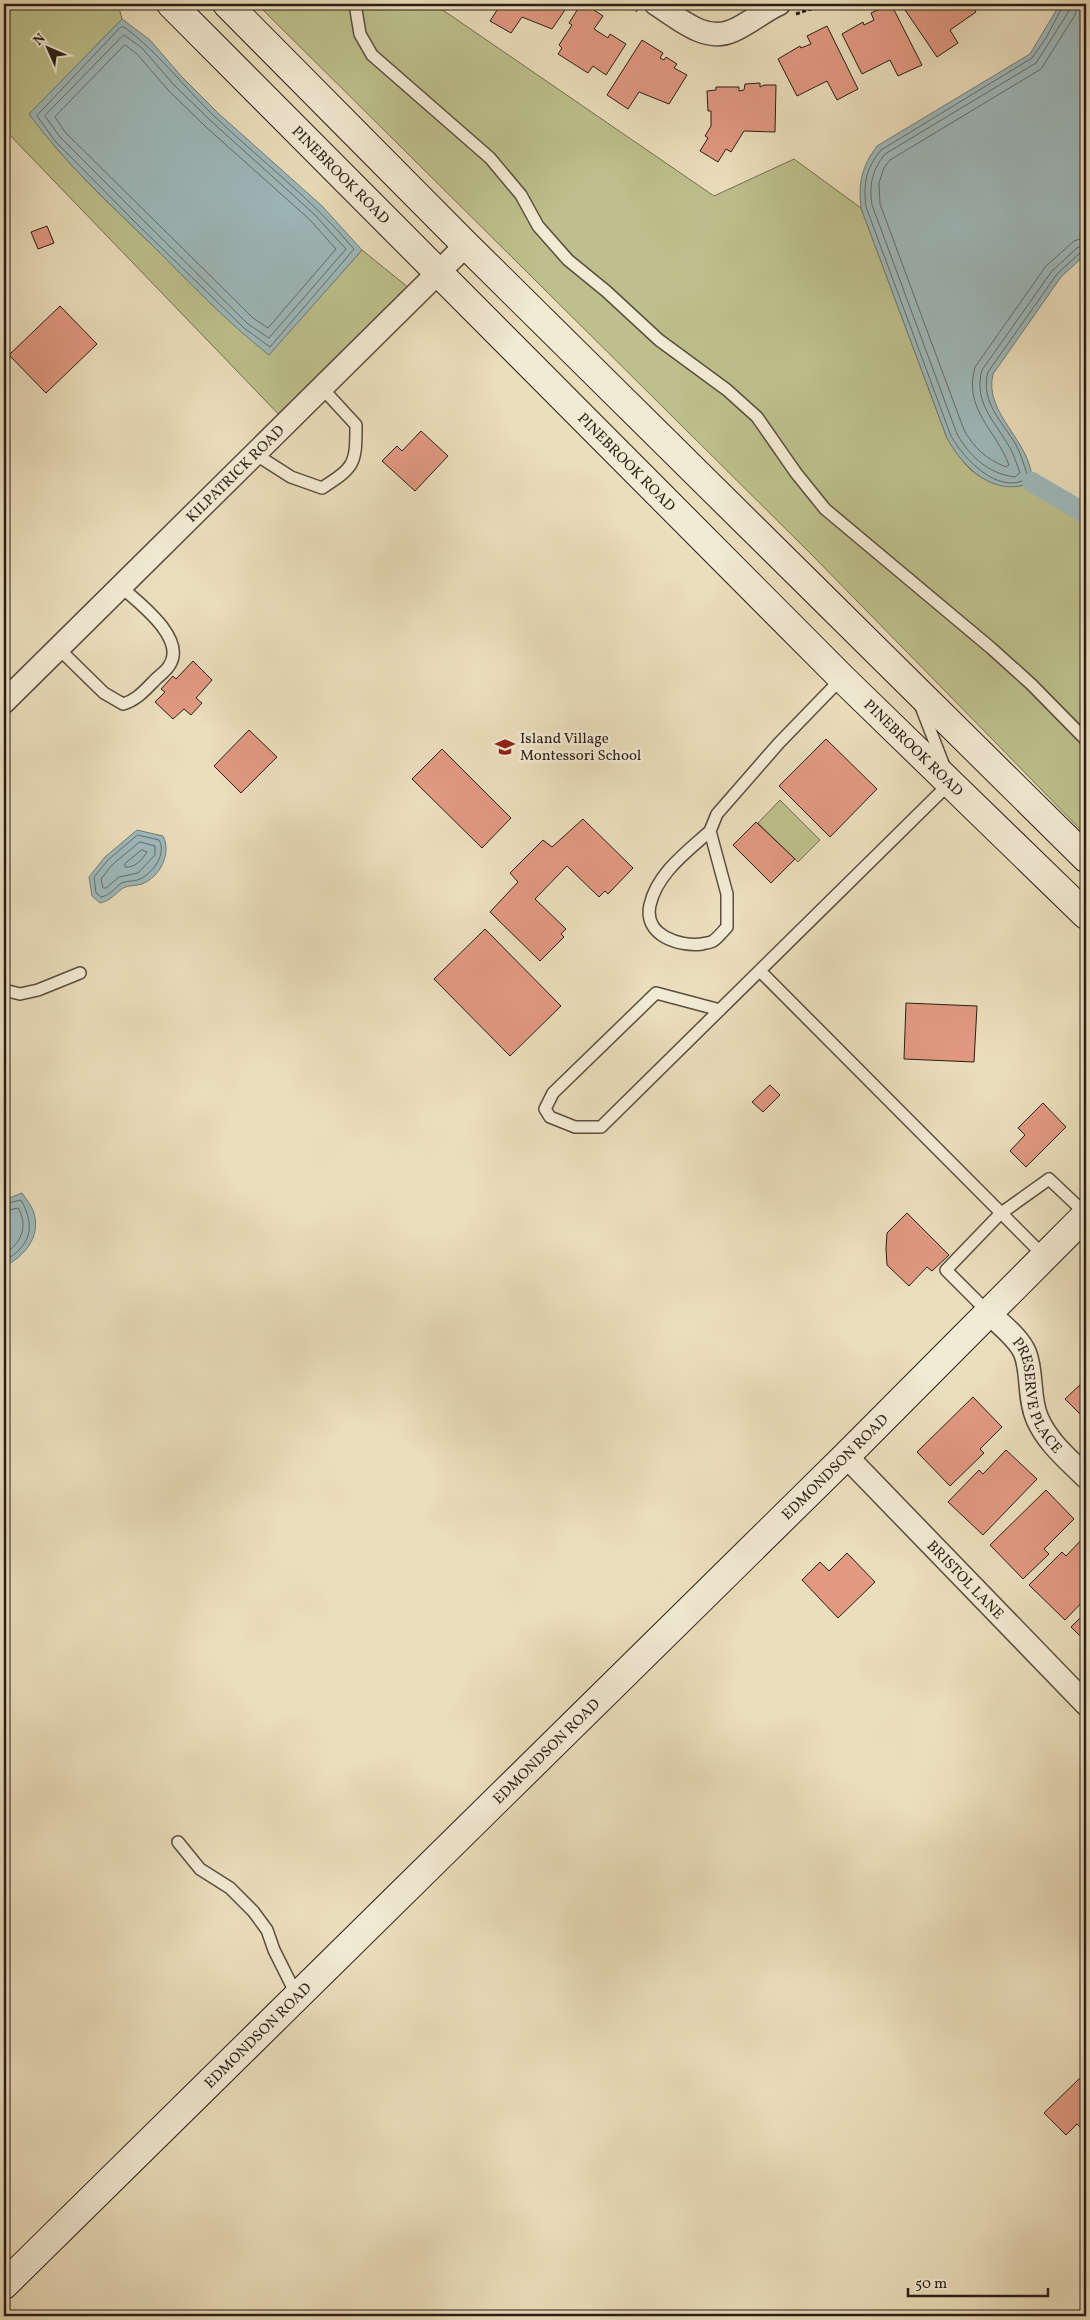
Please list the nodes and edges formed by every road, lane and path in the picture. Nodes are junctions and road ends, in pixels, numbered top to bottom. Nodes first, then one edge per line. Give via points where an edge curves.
1 (171, 4) edge
2 (227, 4) edge
3 (354, 4) edge
4 (656, 4) edge
5 (779, 4) edge
6 (466, 245) junction
7 (439, 272) junction
8 (322, 388) junction
9 (255, 454) junction
10 (121, 587) junction
11 (58, 648) junction
12 (842, 678) junction
13 (913, 688) junction
14 (4, 702) edge
15 (1086, 740) edge
16 (950, 784) junction
17 (710, 830) junction
18 (1086, 858) edge
19 (1086, 916) edge
20 (760, 971) junction
21 (80, 973) dead end
22 (4, 990) edge
23 (720, 1010) junction
24 (1000, 1214) junction
25 (1086, 1214) edge
26 (1045, 1257) junction
27 (989, 1313) junction
28 (846, 1456) junction
29 (1086, 1477) edge
30 (1086, 1704) edge
31 (178, 1842) dead end
32 (297, 1996) junction
33 (4, 2285) edge

1 - 7 street, PINEBROOK ROAD
2 - 6 street
3 - 15 lane via 360,34 372,54 490,158 520,195 538,226 562,253 659,340 745,406 770,434 825,509 991,648
4 - 5 street via 694,28 712,34 732,31
6 - 7 street, KILPATRICK ROAD
6 - 13 street
7 - 8 street, KILPATRICK ROAD
7 - 12 street, PINEBROOK ROAD
8 - 9 street, KILPATRICK ROAD
8 - 9 lane via 356,425 356,451 348,471 322,488 291,477
9 - 10 street, KILPATRICK ROAD
10 - 11 street, KILPATRICK ROAD
10 - 11 lane via 154,617 169,636 174,652 170,665 140,695 123,704 104,693
11 - 14 street, KILPATRICK ROAD
12 - 16 street, PINEBROOK ROAD
12 - 17 lane via 778,742 717,814
13 - 16 lane
13 - 18 street
16 - 19 street, PINEBROOK ROAD
16 - 20 lane
17 - 17 lane via 726,894 727,927 712,942 689,946 668,940 652,926 649,906 656,889 674,864
20 - 23 lane
20 - 24 lane
21 - 22 lane via 38,990 20,994
23 - 23 lane via 601,1127 575,1127 550,1117 545,1109 553,1093 656,993
24 - 25 lane via 1049,1179
24 - 26 lane
24 - 27 lane via 946,1270
25 - 26 street, EDMONDSON ROAD
26 - 27 street, EDMONDSON ROAD
27 - 28 street, EDMONDSON ROAD
27 - 29 street, PRESERVE PLACE via 1017,1341 1026,1355 1033,1405 1042,1428
28 - 30 street, BRISTOL LANE
28 - 32 street, EDMONDSON ROAD
31 - 32 lane via 200,1869 230,1888 253,1911 266,1930
32 - 33 street, EDMONDSON ROAD

